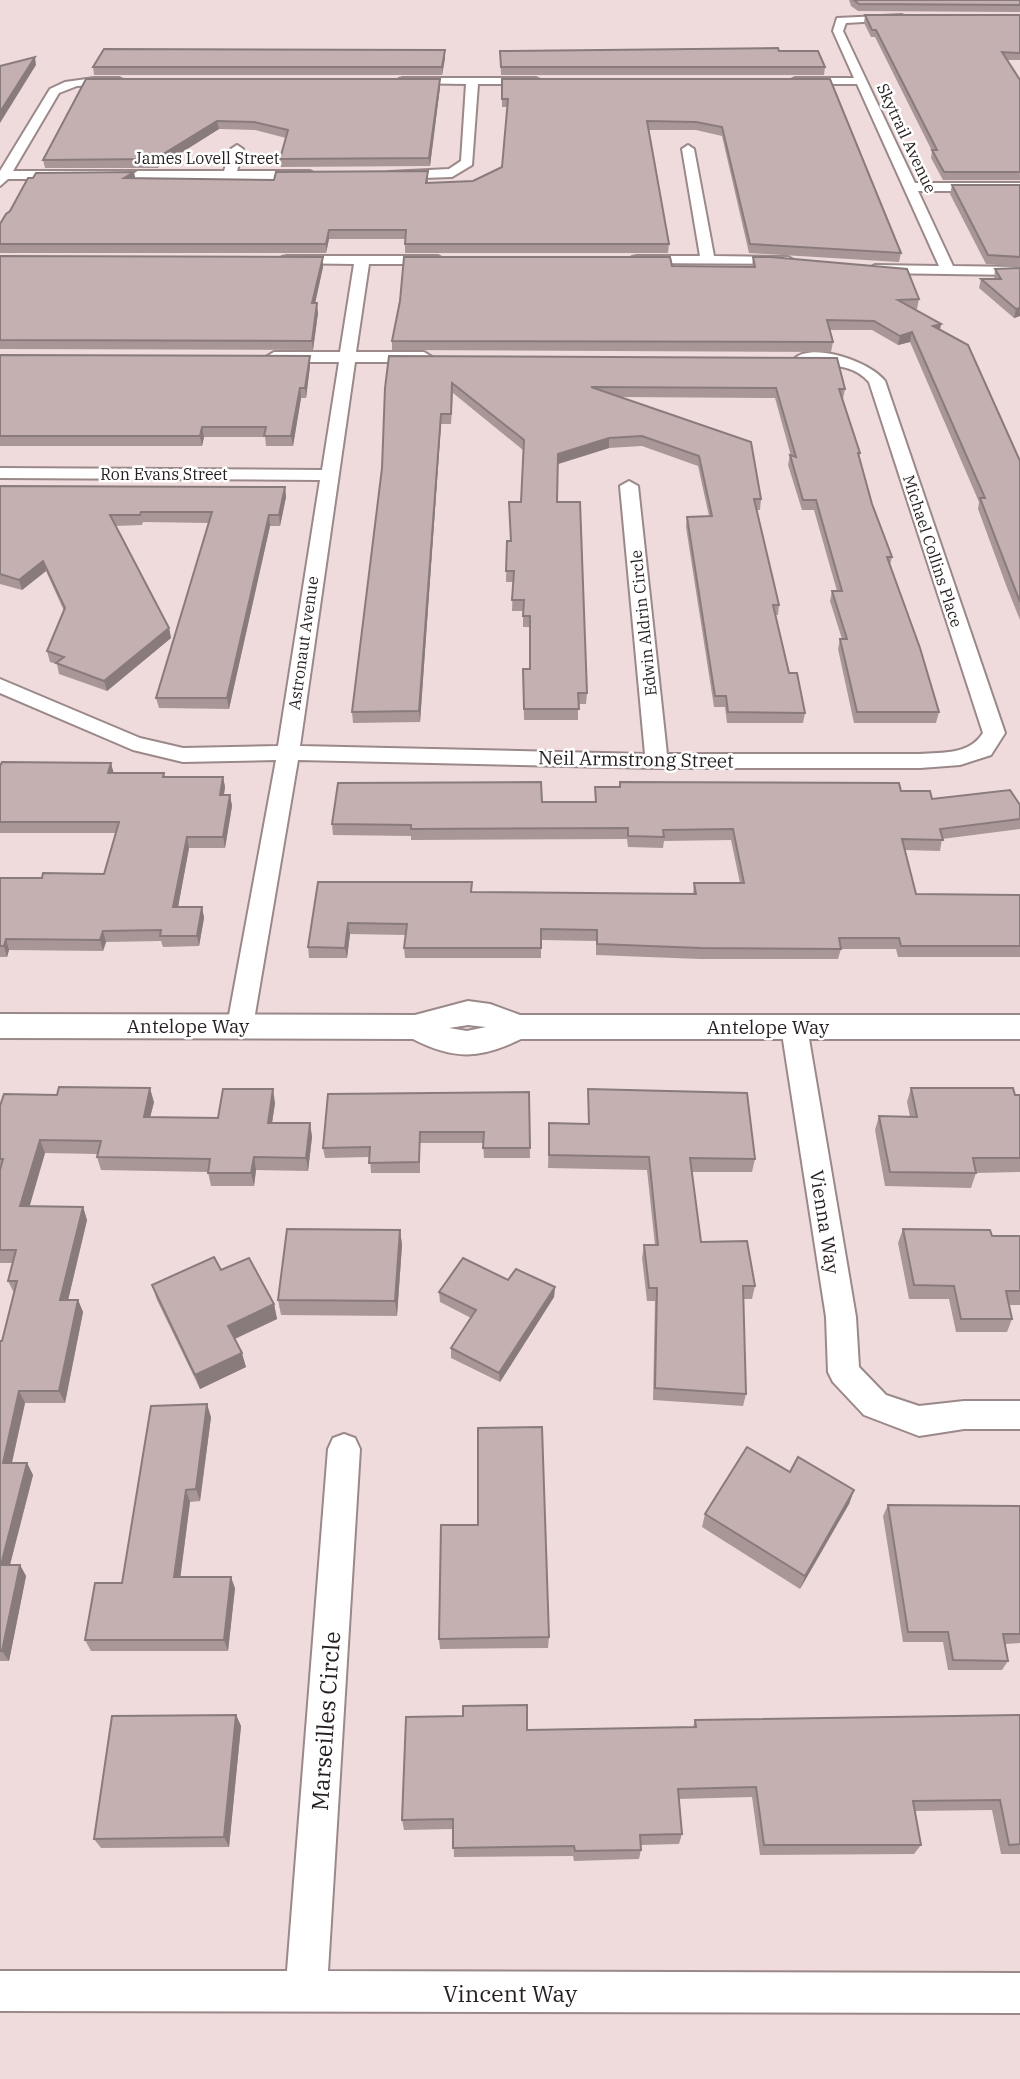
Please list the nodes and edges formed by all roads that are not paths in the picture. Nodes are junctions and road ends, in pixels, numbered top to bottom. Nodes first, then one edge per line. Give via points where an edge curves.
1 (913, 17) edge
2 (138, 81) edge
3 (388, 81) edge
4 (472, 81) junction
5 (555, 81) edge
6 (778, 81) edge
7 (862, 81) junction
8 (237, 149) dead end
9 (688, 149) dead end
10 (229, 175) junction
11 (324, 175) edge
12 (379, 175) edge
13 (2, 178) edge
14 (910, 187) junction
15 (1020, 187) edge
16 (265, 260) edge
17 (362, 260) junction
18 (459, 260) edge
19 (625, 260) edge
20 (708, 260) junction
21 (807, 262) edge
22 (863, 269) edge
23 (1020, 271) edge
24 (949, 272) junction
25 (346, 356) junction
26 (263, 357) edge
27 (443, 357) edge
28 (786, 359) edge
29 (851, 362) joint
30 (0, 473) edge
31 (327, 475) junction
32 (629, 486) dead end
33 (0, 685) edge
34 (983, 750) joint
35 (288, 753) junction
36 (657, 761) junction
37 (0, 1026) edge
38 (240, 1026) junction
39 (794, 1027) junction
40 (1020, 1027) edge
41 (876, 1405) joint
42 (1020, 1415) edge
43 (344, 1449) dead end
44 (0, 1991) edge
45 (306, 1993) junction
46 (1020, 1993) edge

1 - 7 street, Skytrail Avenue via 841,20 838,31
2 - 13 street via 66,84 54,91
3 - 4 street
4 - 5 street
4 - 12 street via 467,162 452,173
6 - 7 street
7 - 14 street, Skytrail Avenue
8 - 10 street
9 - 20 street
10 - 11 street, James Lovell Street
10 - 13 street, James Lovell Street
14 - 15 street
14 - 24 street, Skytrail Avenue
16 - 17 street
17 - 18 street
17 - 25 street, Astronaut Avenue
19 - 20 street
20 - 21 street
22 - 24 street
23 - 24 street
25 - 26 street
25 - 27 street
25 - 31 street, Astronaut Avenue
28 - 29 street
29 - 34 street, Michael Collins Place via 869,370 877,381 993,733
30 - 31 street, Ron Evans Street
31 - 35 street, Astronaut Avenue
32 - 36 street, Edwin Aldrin Circle
33 - 35 street, Neil Armstrong Street via 133,743 170,752
34 - 36 street, Neil Armstrong Street via 960,758 920,761
35 - 36 street, Neil Armstrong Street
35 - 38 street, Astronaut Avenue
37 - 38 street, Antelope Way
38 - 39 street, Antelope Way via 418,1027 449,1044 484,1043 517,1027
39 - 40 street, Antelope Way
39 - 41 street, Vienna Way via 841,1317 844,1372
41 - 42 street via 919,1421
43 - 45 street, Marseilles Circle
44 - 45 street, Vincent Way
45 - 46 street, Vincent Way

